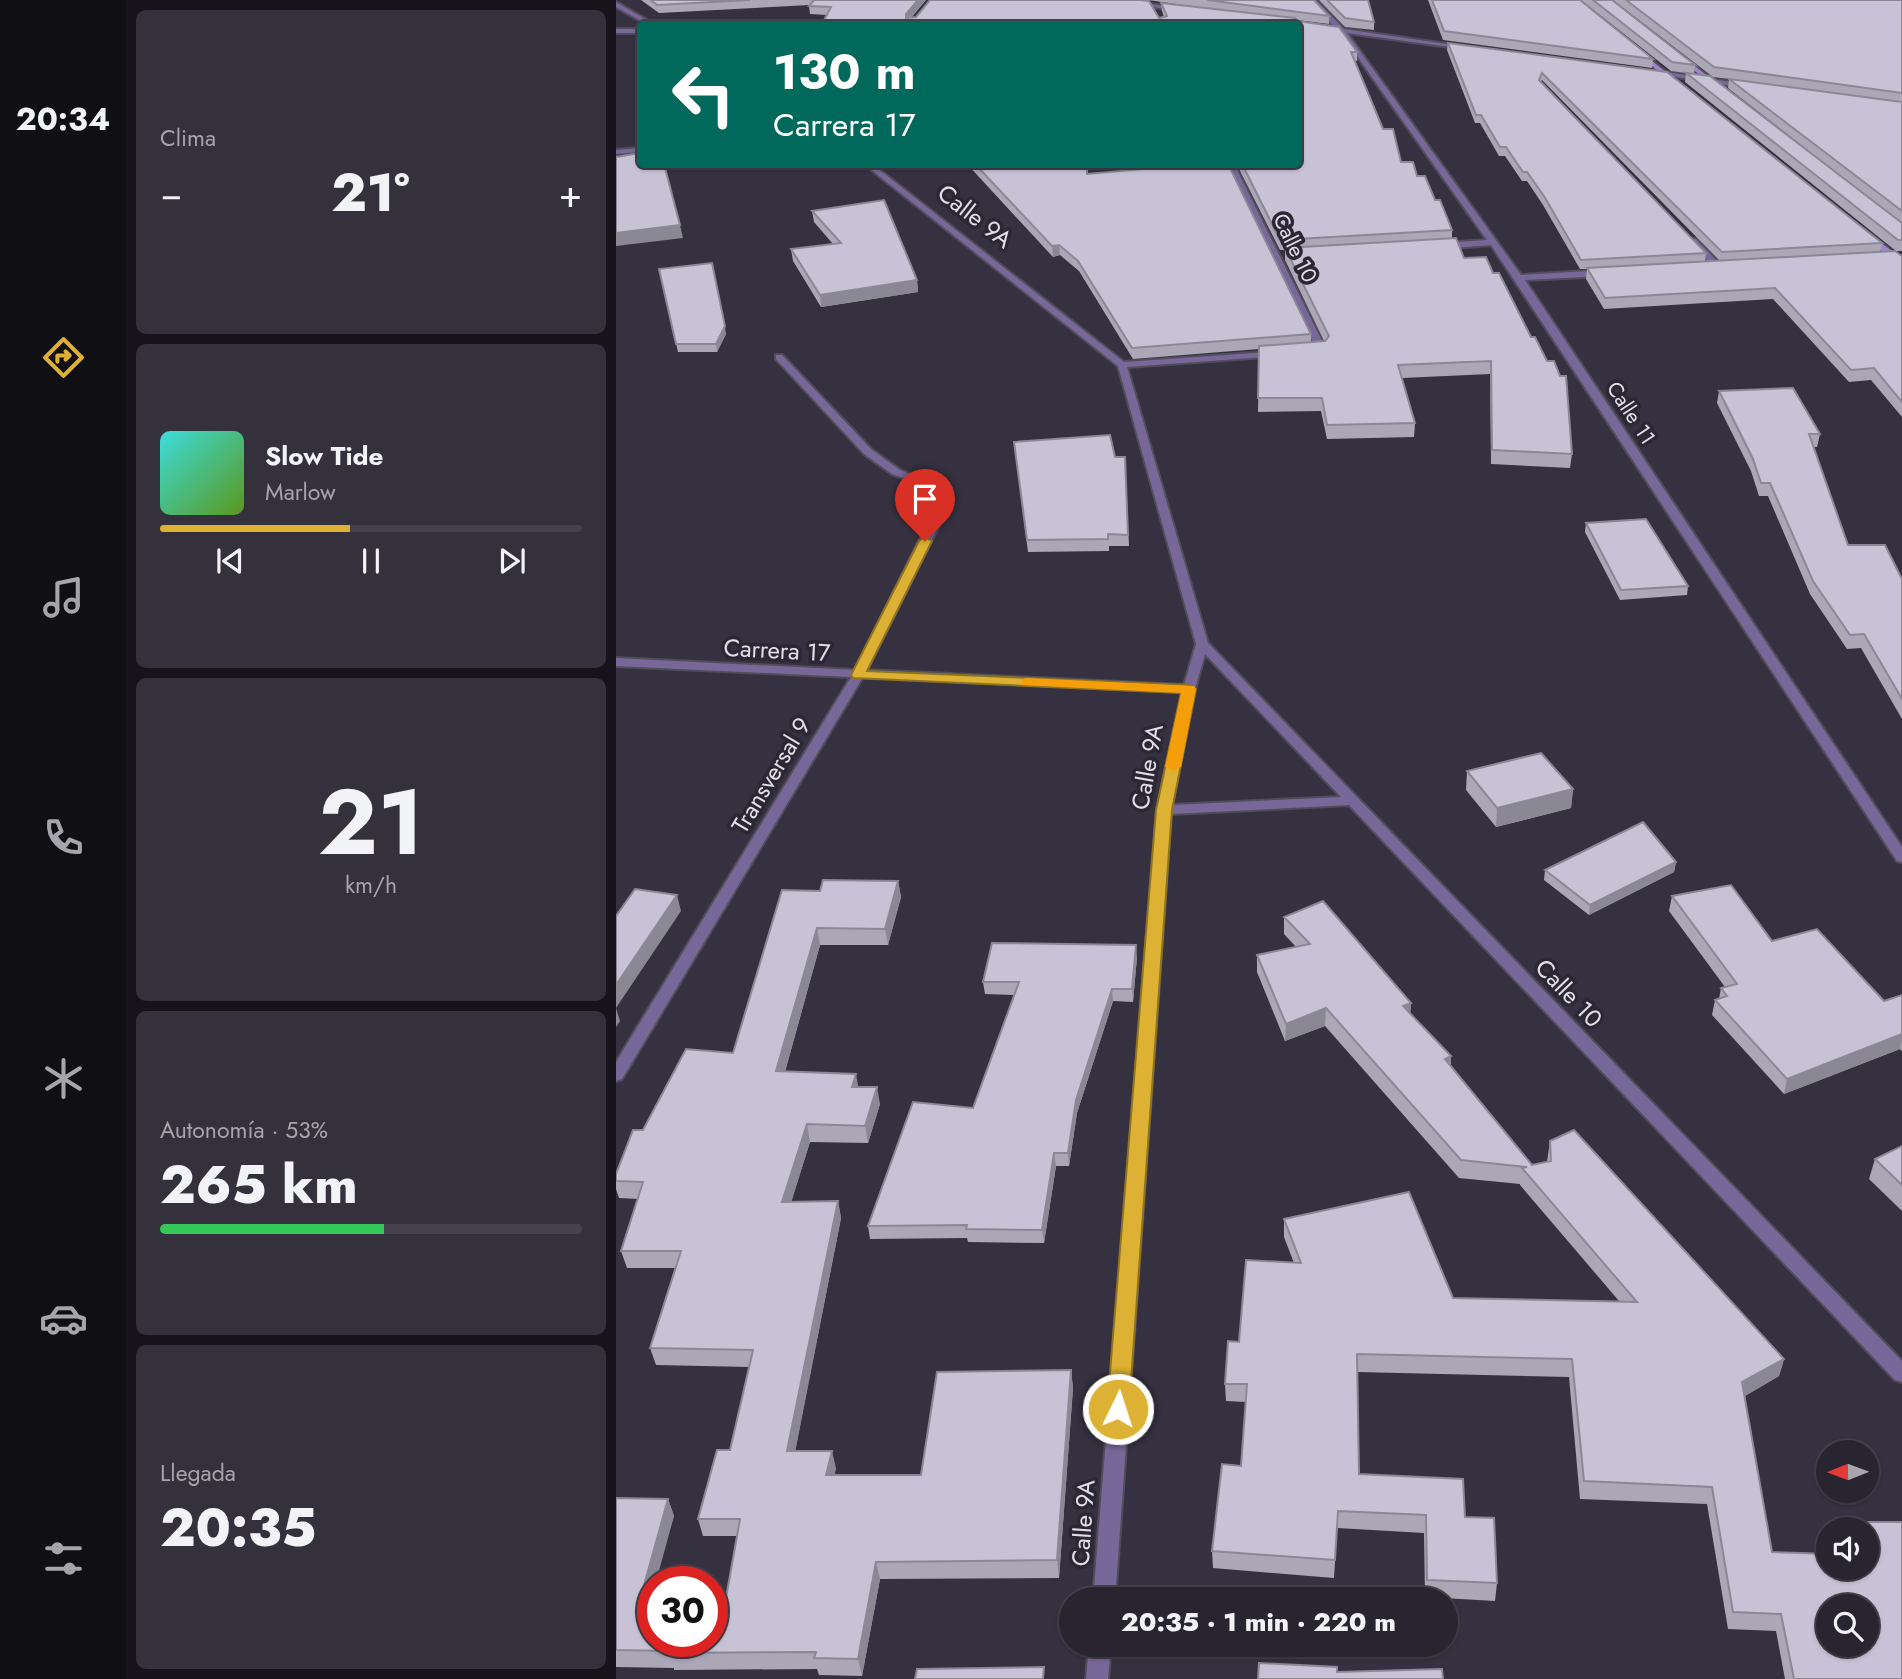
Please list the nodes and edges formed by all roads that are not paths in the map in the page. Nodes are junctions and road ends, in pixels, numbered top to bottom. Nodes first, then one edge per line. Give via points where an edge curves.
1 (1114, 0) edge
2 (1313, 0) edge
3 (616, 4) edge
4 (1153, 5) junction
5 (1192, 10) edge
6 (1157, 15) edge
7 (645, 21) edge
8 (1337, 30) junction
9 (616, 31) edge
10 (637, 31) edge
11 (1669, 48) edge
12 (1476, 49) edge
13 (1634, 49) edge
14 (1651, 72) edge
15 (1664, 74) junction
16 (1710, 81) junction
17 (1752, 86) edge
18 (1721, 89) edge
19 (1686, 91) edge
20 (637, 150) edge
21 (616, 152) edge
22 (872, 168) edge
23 (1232, 168) edge
24 (1860, 230) edge
25 (1690, 238) edge
26 (1492, 242) junction
27 (1424, 247) edge
28 (1289, 255) edge
29 (1275, 256) junction
30 (1898, 256) edge
31 (1880, 257) edge
32 (1902, 263) edge
33 (1732, 266) edge
34 (1718, 267) junction
35 (1705, 268) edge
36 (1612, 273) edge
37 (1519, 278) junction
38 (779, 357) dead end
39 (1122, 365) junction
40 (1202, 644) junction
41 (616, 662) edge
42 (858, 675) junction
43 (1189, 689) junction
44 (1353, 801) junction
45 (1164, 810) junction
46 (1902, 858) edge
47 (616, 1075) edge
48 (1902, 1374) edge
49 (1105, 1587) edge
50 (1099, 1657) edge
51 (1097, 1679) edge

1 - 4 street
2 - 8 street, Calle 11
3 - 7 street
4 - 5 street
4 - 6 street
8 - 12 street
8 - 26 street, Calle 11
9 - 10 street
11 - 16 street
13 - 15 street
14 - 15 street
15 - 16 street
15 - 19 street
16 - 17 street
16 - 18 street
20 - 21 street
22 - 39 street, Calle 9A
23 - 29 street, Calle 10
24 - 30 street
25 - 34 street
26 - 27 street
26 - 37 street, Calle 11
28 - 29 street
29 - 39 street, Calle 10 via 1321,349
30 - 31 street
30 - 32 street
33 - 34 street
34 - 35 street
36 - 37 street
37 - 46 street, Calle 11
38 - 42 street, Transversal 9 via 868,453 896,472 938,487 936,519
39 - 40 street
40 - 43 street, Calle 9A
40 - 44 street, Calle 10
41 - 42 street, Carrera 17
42 - 43 street, Carrera 17
42 - 47 street, Transversal 9
43 - 45 street, Calle 9A
44 - 45 street
44 - 48 street, Calle 10
45 - 49 street, Calle 9A
50 - 51 street

